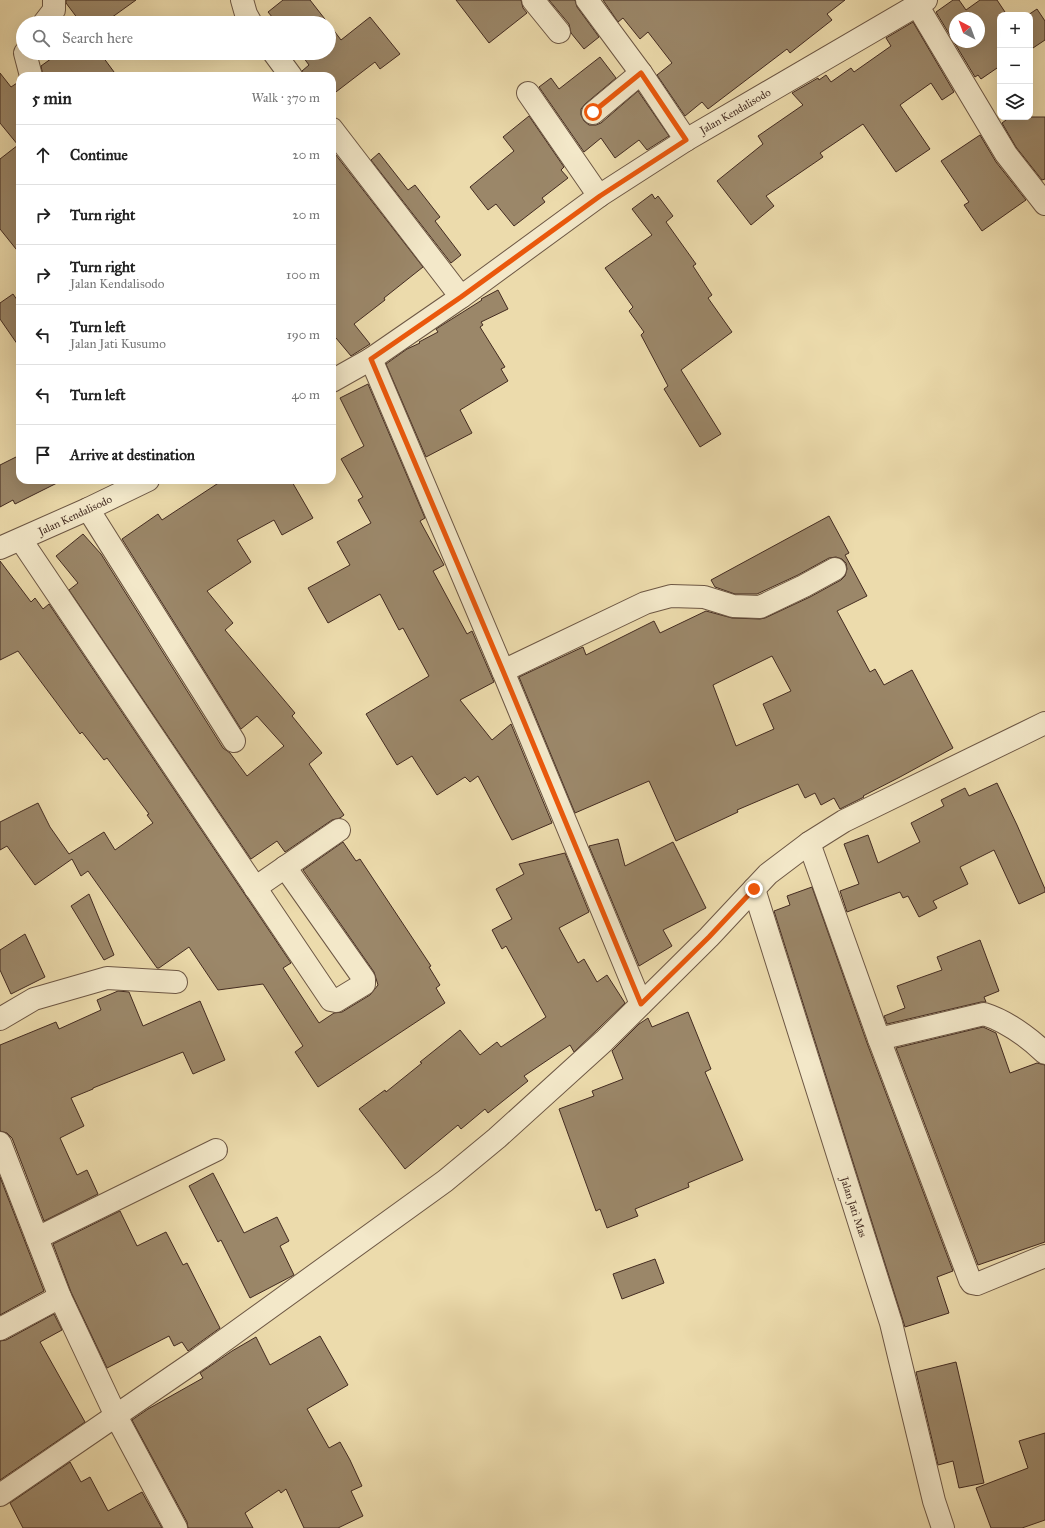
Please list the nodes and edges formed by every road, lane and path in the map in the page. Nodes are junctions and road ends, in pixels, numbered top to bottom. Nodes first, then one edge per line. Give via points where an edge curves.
1 (54, 0) edge
2 (242, 0) edge
3 (533, 0) edge
4 (587, 0) edge
5 (922, 3) edge
6 (49, 16) edge
7 (247, 16) edge
8 (559, 32) dead end
9 (27, 60) edge
10 (279, 60) edge
11 (30, 72) edge
12 (288, 72) edge
13 (641, 73) junction
14 (528, 93) dead end
15 (593, 112) dead end
16 (336, 134) edge
17 (686, 140) junction
18 (600, 196) junction
19 (1045, 204) edge
20 (461, 297) junction
21 (371, 359) junction
22 (336, 379) edge
23 (140, 484) edge
24 (88, 509) junction
25 (21, 540) junction
26 (0, 548) edge
27 (835, 569) dead end
28 (503, 671) junction
29 (1045, 723) edge
30 (234, 741) dead end
31 (338, 830) dead end
32 (809, 844) junction
33 (285, 867) junction
34 (255, 888) junction
35 (754, 889) junction
36 (176, 982) dead end
37 (641, 1004) junction
38 (0, 1019) edge
39 (879, 1039) junction
40 (1045, 1053) edge
41 (0, 1143) edge
42 (216, 1150) dead end
43 (37, 1238) junction
44 (1045, 1256) edge
45 (60, 1297) junction
46 (0, 1329) edge
47 (116, 1416) junction
48 (0, 1495) edge
49 (176, 1528) edge
50 (943, 1528) edge

1 - 6 street via 54,10
2 - 7 street
3 - 8 street
4 - 13 street
5 - 17 street, Jalan Kendalisodo
5 - 19 street via 1006,154
9 - 11 street
10 - 12 street
13 - 15 street
13 - 17 street
14 - 18 street
16 - 20 street
17 - 18 street, Jalan Kendalisodo
18 - 20 street, Jalan Kendalisodo
20 - 21 street, Jalan Kendalisodo
21 - 22 street, Jalan Kendalisodo
21 - 28 street
23 - 24 street, Jalan Kendalisodo
24 - 25 street, Jalan Kendalisodo
24 - 30 street
25 - 26 street, Jalan Kendalisodo
25 - 34 street
27 - 28 street via 760,607 733,606 697,596 671,596 645,603
28 - 37 street
29 - 32 street via 844,821
31 - 33 street
32 - 35 street via 768,874
32 - 39 street
33 - 34 street
33 - 34 street via 364,979 364,984 336,1001 331,1000
35 - 37 street
35 - 50 street, Jalan Jati Mas via 891,1323 934,1501
36 - 38 street via 107,978 34,999
37 - 47 street via 553,1088 444,1181
39 - 40 street via 984,1014 995,1017 1031,1040
39 - 44 street via 972,1282 977,1284
41 - 43 street
42 - 43 street
43 - 45 street
45 - 46 street
45 - 47 street
47 - 48 street
47 - 49 street

